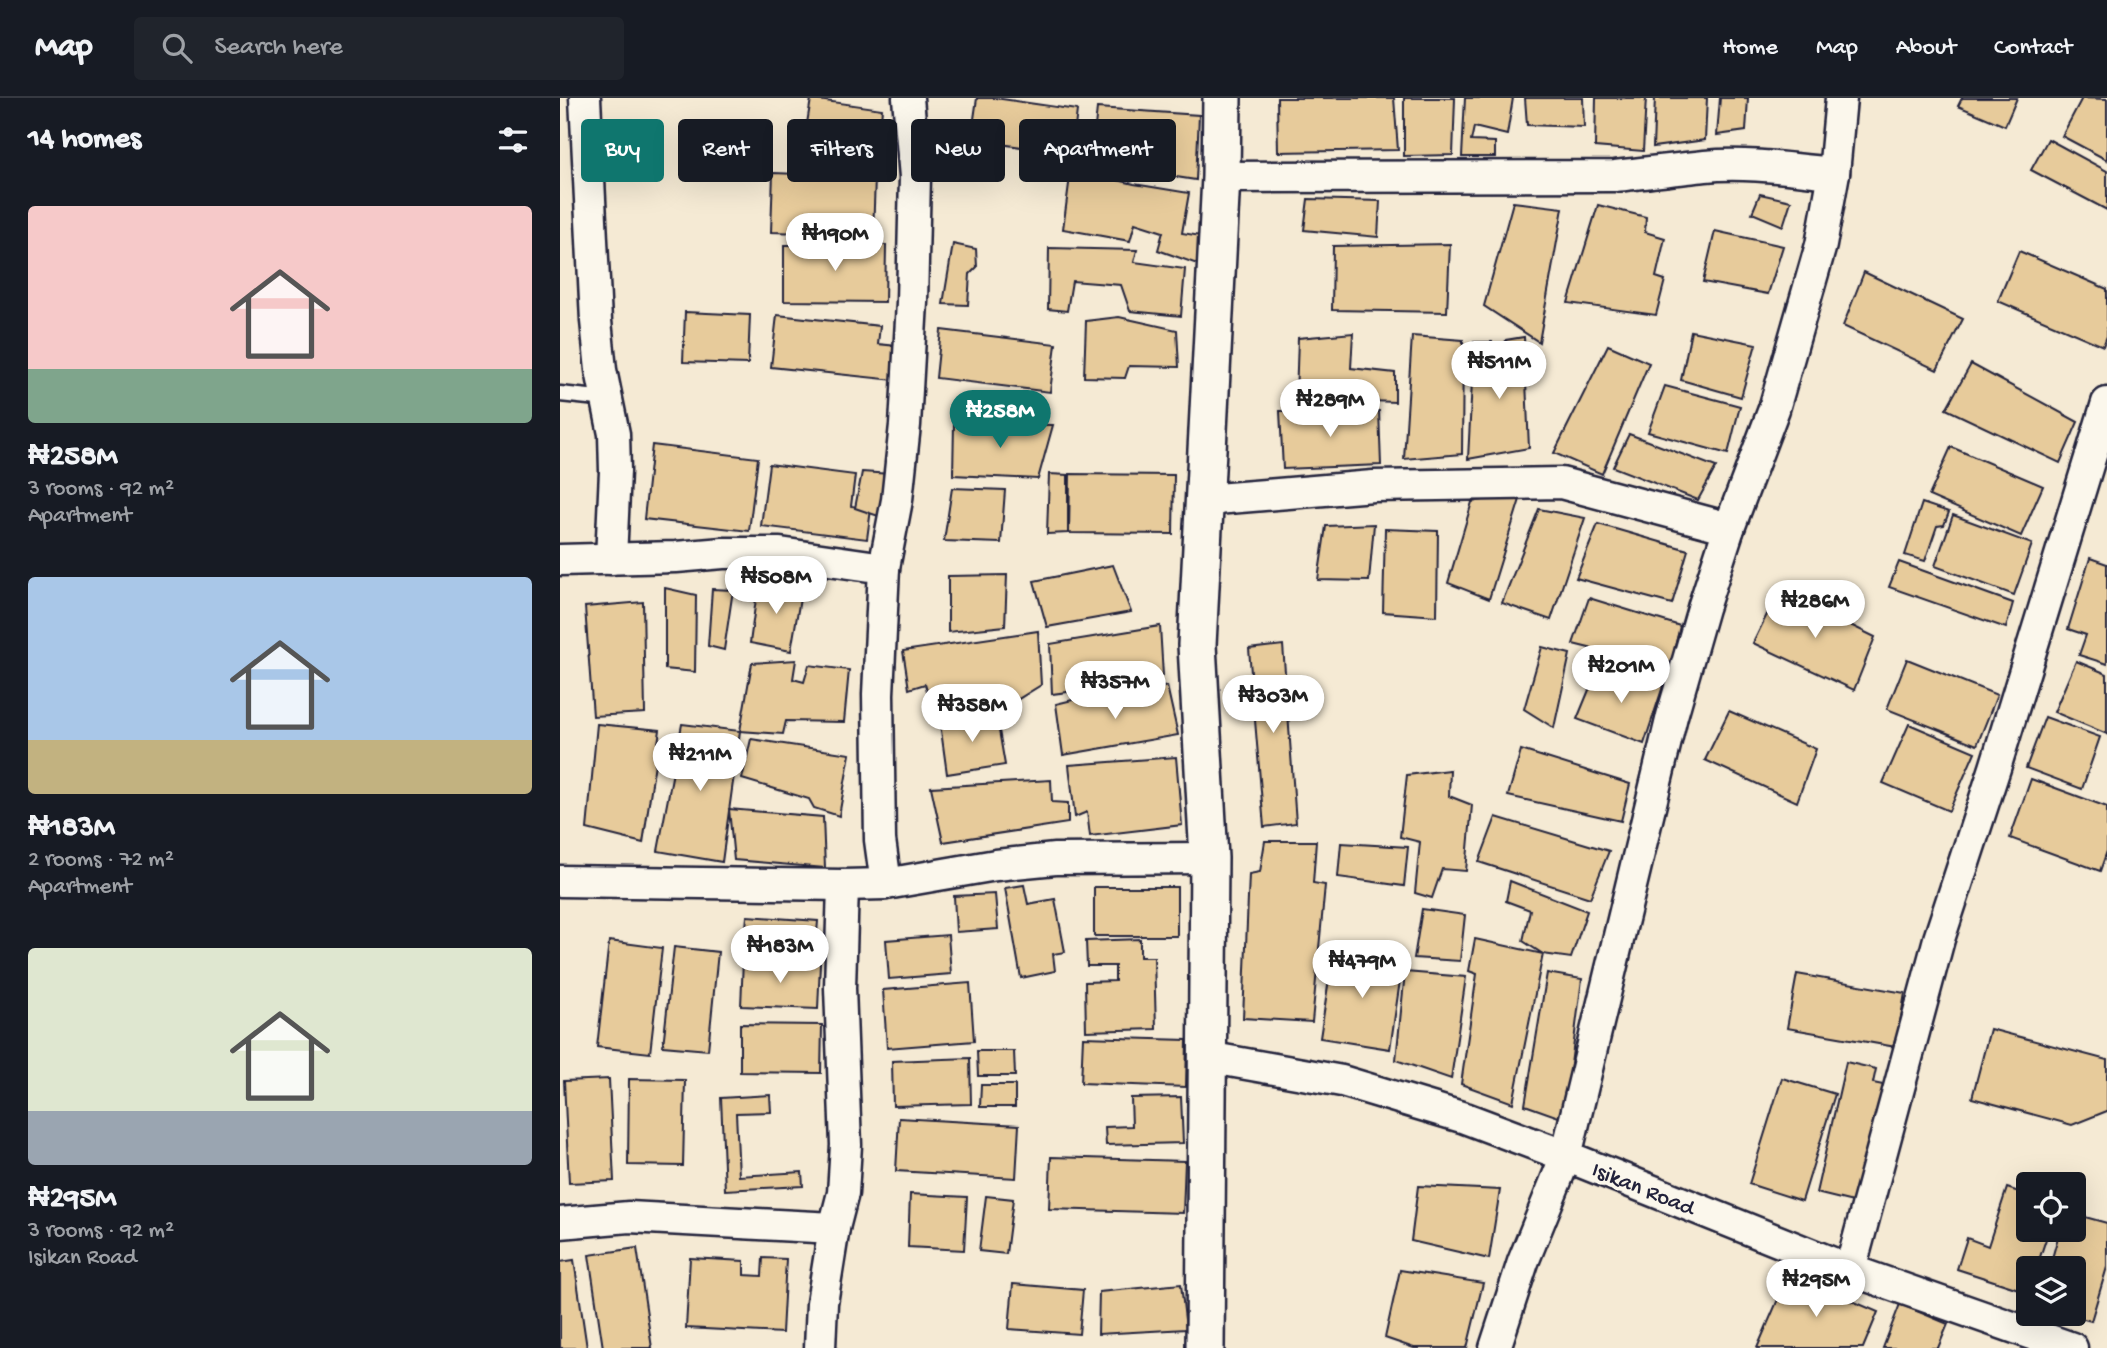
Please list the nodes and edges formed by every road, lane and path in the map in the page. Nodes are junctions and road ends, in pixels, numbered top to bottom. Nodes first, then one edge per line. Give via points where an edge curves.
1 (585, 98) edge
2 (908, 98) edge
3 (1222, 98) edge
4 (1840, 98) edge
5 (1834, 173) junction
6 (1221, 177) junction
7 (560, 394) edge
8 (607, 399) junction
9 (2107, 403) edge
10 (1204, 500) junction
11 (1729, 528) junction
12 (611, 559) junction
13 (560, 560) edge
14 (884, 568) junction
15 (1209, 858) junction
16 (560, 881) edge
17 (886, 884) junction
18 (843, 885) junction
19 (1208, 1057) junction
20 (1566, 1156) junction
21 (560, 1223) edge
22 (834, 1228) junction
23 (1850, 1270) junction
24 (820, 1348) edge
25 (1205, 1348) edge
26 (1495, 1348) edge
27 (2072, 1348) edge

1 - 8 street via 596,321
2 - 14 street via 915,177 912,302 905,425
3 - 6 street
4 - 5 street
5 - 6 street via 1707,166 1615,176
5 - 11 street via 1821,245 1774,409
6 - 10 street
7 - 8 lane
8 - 12 street via 615,471
9 - 23 street via 1939,939
10 - 11 street via 1373,486 1561,483
10 - 15 street via 1197,645
11 - 20 street via 1672,716
12 - 13 street
12 - 14 street via 780,553
14 - 17 street via 878,707 880,839
15 - 17 street via 1055,859
15 - 19 street
16 - 18 street
17 - 18 street
18 - 22 street via 840,988 846,1144 844,1193
19 - 20 street, Isikan Road via 1342,1081 1465,1118
19 - 25 street
20 - 23 street, Isikan Road
20 - 26 street via 1523,1262
21 - 22 street via 628,1217
22 - 24 street
23 - 27 street, Isikan Road

